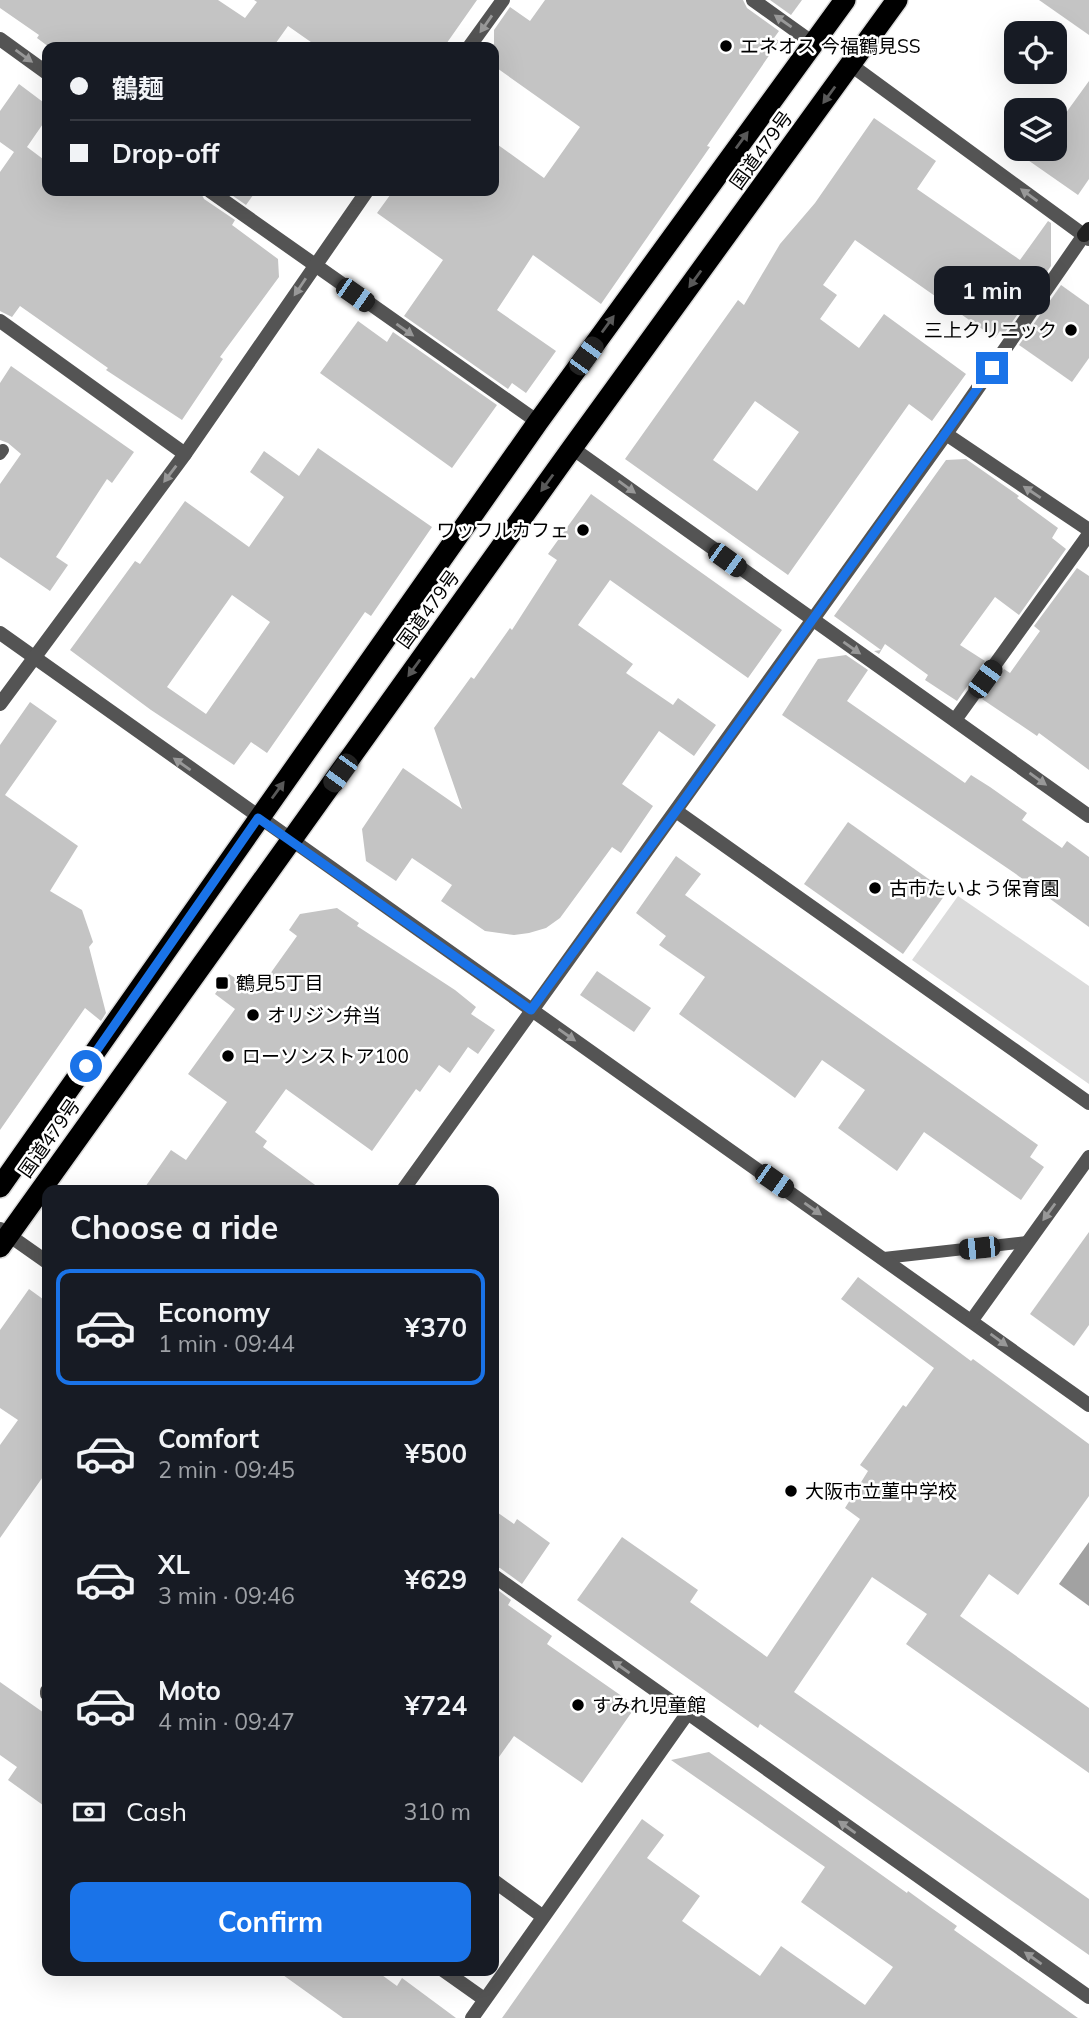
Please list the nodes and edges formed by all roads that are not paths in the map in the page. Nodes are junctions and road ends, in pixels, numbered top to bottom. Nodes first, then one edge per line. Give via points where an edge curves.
1 (503, 0) edge
2 (753, 0) edge
3 (845, 0) edge
4 (897, 0) edge
5 (0, 39) edge
6 (473, 42) edge
7 (813, 43) junction
8 (851, 65) junction
9 (42, 69) edge
10 (217, 196) edge
11 (363, 196) edge
12 (1087, 234) edge
13 (314, 266) junction
14 (0, 321) edge
15 (538, 422) junction
16 (946, 434) junction
17 (572, 448) junction
18 (185, 454) junction
19 (1089, 532) edge
20 (812, 621) junction
21 (0, 634) edge
22 (33, 658) junction
23 (0, 704) edge
24 (955, 720) junction
25 (676, 811) junction
26 (1089, 816) edge
27 (258, 818) junction
28 (292, 840) junction
29 (531, 1010) junction
30 (1089, 1103) edge
31 (1089, 1157) edge
32 (407, 1185) edge
33 (0, 1187) edge
34 (3, 1237) edge
35 (1027, 1242) junction
36 (884, 1258) junction
37 (42, 1259) edge
38 (972, 1320) junction
39 (1087, 1399) edge
40 (499, 1581) edge
41 (687, 1714) junction
42 (499, 1885) edge
43 (542, 1916) junction
44 (451, 1976) edge
45 (1089, 1997) edge
46 (484, 1999) junction
47 (472, 2018) edge

1 -> 6 street
7 -> 2 street
3 - 7 highway, 国道479号
4 - 8 highway, 国道479号
5 -> 9 street
15 -> 7 highway, 国道479号
12 -> 8 street
8 -> 17 highway, 国道479号
10 - 13 street
11 - 13 street
12 - 16 street
13 -> 15 street
13 -> 18 street
14 - 18 street
27 -> 15 highway, 国道479号
19 -> 16 street
16 - 20 street
17 -> 20 street
17 -> 28 highway, 国道479号
18 -> 22 street
19 - 24 street
20 -> 24 street
20 - 25 street
21 - 22 street
22 - 23 street
27 -> 22 street
24 -> 26 street
25 - 29 street
25 - 30 street
27 - 28 street
27 - 33 highway, 国道479号
28 - 29 street
28 - 34 highway, 国道479号
29 - 32 street
29 -> 36 street
31 -> 35 street
34 - 37 street
35 - 36 lane
35 - 38 street
36 - 38 street
38 -> 39 street
41 -> 40 street
41 - 43 street
45 -> 41 street
42 - 43 street
43 - 46 street
44 - 46 street
46 - 47 street

